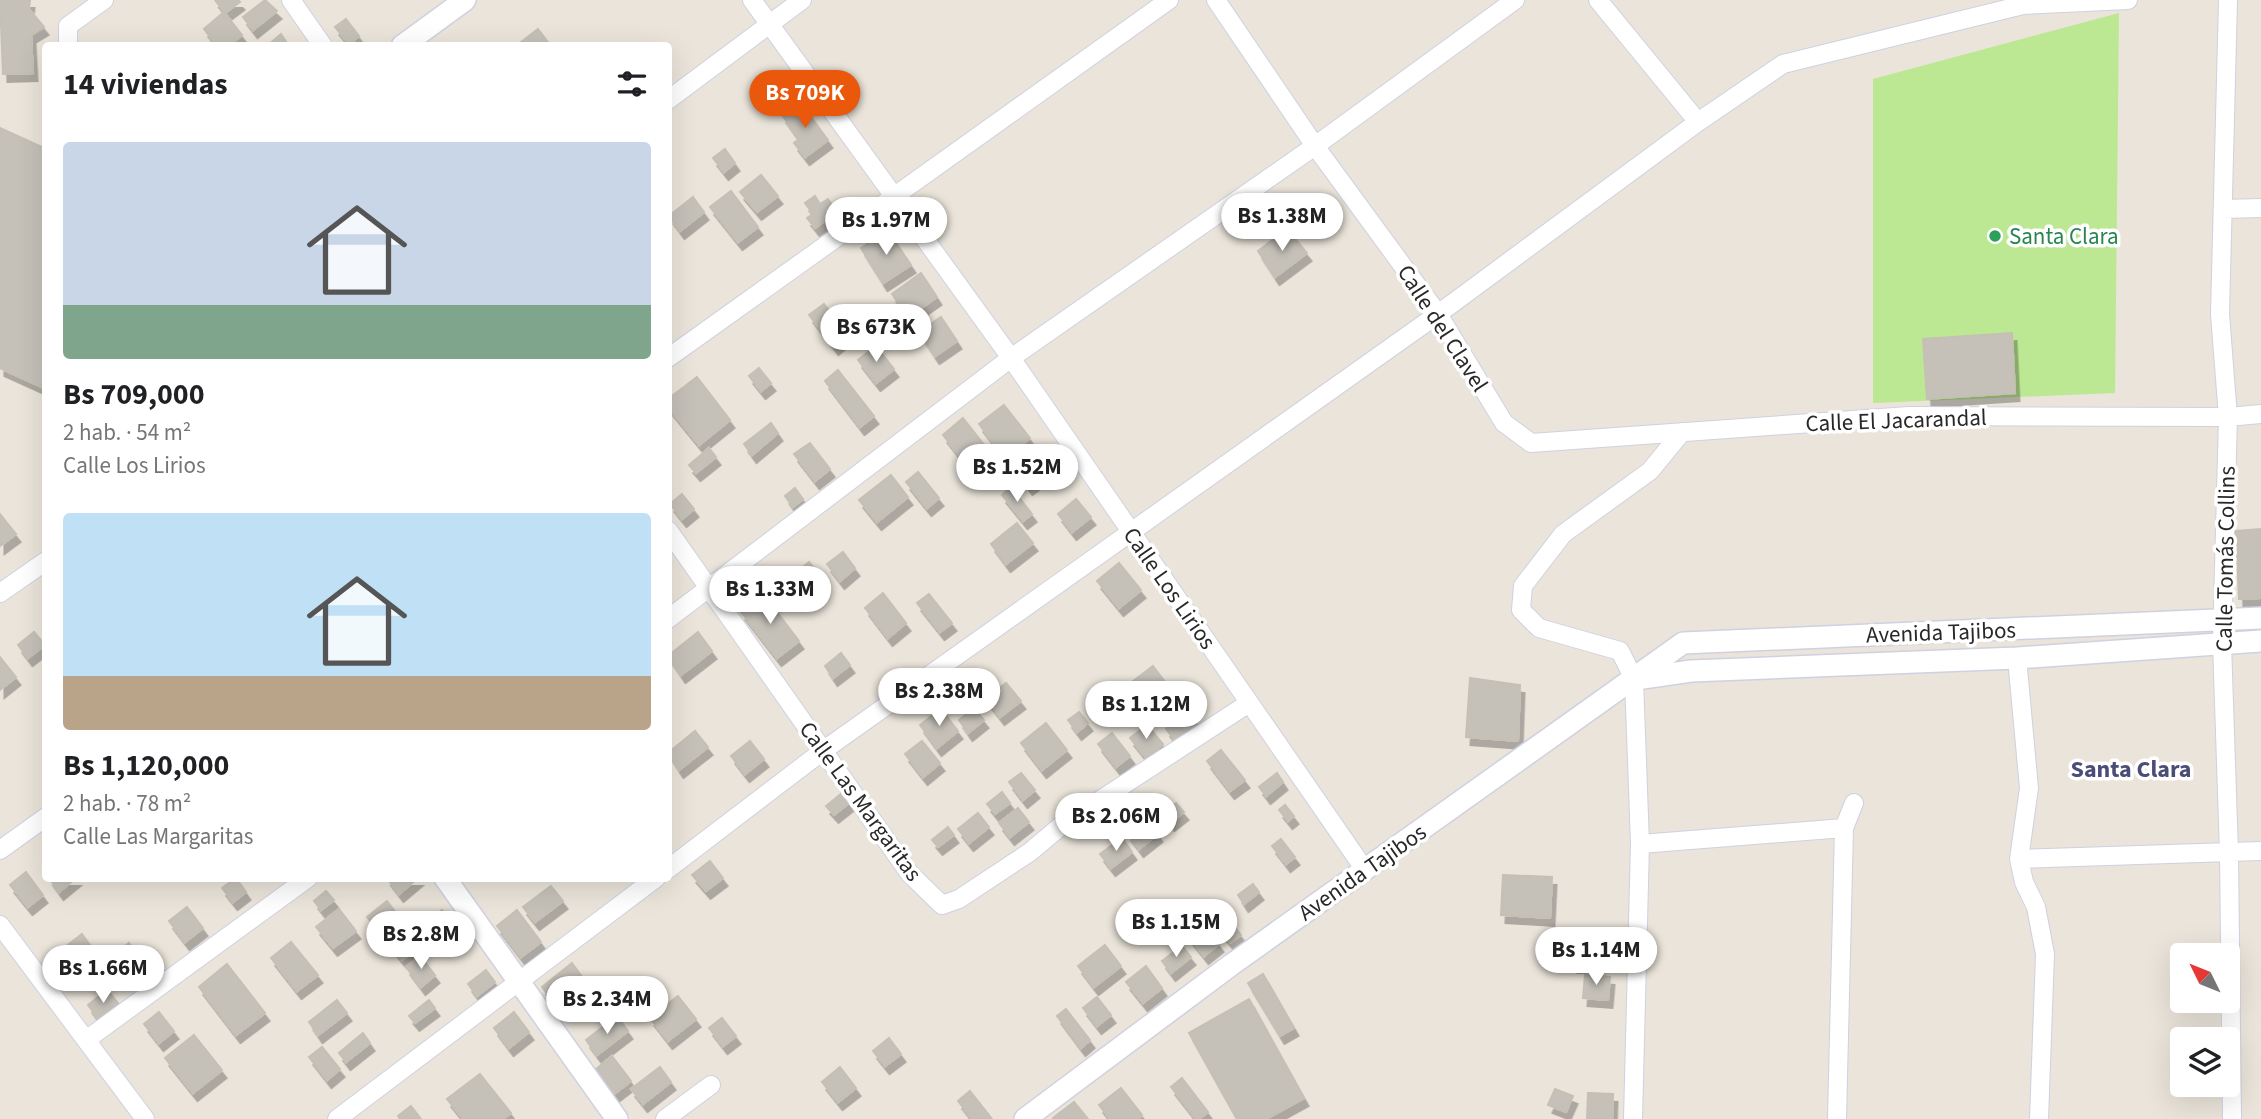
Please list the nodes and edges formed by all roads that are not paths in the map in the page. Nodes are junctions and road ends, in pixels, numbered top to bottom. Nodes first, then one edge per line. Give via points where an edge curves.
1 (104, 0) edge
2 (291, 0) edge
3 (465, 0) edge
4 (752, 0) edge
5 (802, 0) edge
6 (1169, 0) edge
7 (1216, 0) edge
8 (1515, 0) edge
9 (1598, 0) edge
10 (2128, 0) edge
11 (2228, 0) edge
12 (2023, 3) edge
13 (769, 24) junction
14 (68, 42) edge
15 (320, 42) edge
16 (407, 42) edge
17 (672, 97) edge
18 (1698, 122) junction
19 (1315, 146) junction
20 (895, 197) junction
21 (2261, 208) edge
22 (2223, 209) junction
23 (1438, 314) junction
24 (672, 356) edge
25 (1011, 358) junction
26 (2261, 414) edge
27 (2228, 417) junction
28 (1682, 432) junction
29 (1531, 443) joint
30 (1131, 532) junction
31 (672, 536) edge
32 (42, 564) edge
33 (710, 589) junction
34 (0, 593) edge
35 (672, 616) edge
36 (2261, 618) edge
37 (2222, 619) junction
38 (2261, 641) edge
39 (2222, 643) junction
40 (2017, 658) junction
41 (1634, 680) junction
42 (1249, 704) junction
43 (824, 750) junction
44 (1854, 803) dead end
45 (42, 820) edge
46 (1844, 828) junction
47 (1640, 844) junction
48 (0, 850) edge
49 (2261, 851) edge
50 (2229, 853) junction
51 (2019, 859) junction
52 (672, 866) edge
53 (1365, 870) junction
54 (303, 882) edge
55 (448, 882) edge
56 (651, 882) edge
57 (0, 925) edge
58 (518, 984) junction
59 (86, 1040) junction
60 (711, 1085) dead end
61 (145, 1119) edge
62 (337, 1119) edge
63 (617, 1119) edge
64 (665, 1119) edge
65 (1025, 1119) edge
66 (1633, 1119) edge
67 (1838, 1119) edge
68 (2039, 1119) edge
69 (2232, 1119) edge

1 - 14 street via 68,26
2 - 15 street
3 - 16 street
4 - 13 street, Calle Los Lirios
5 - 13 street
6 - 20 street
7 - 19 street, Calle del Clavel
8 - 19 street
9 - 18 street
10 - 12 street
11 - 22 street, Calle Tomás Collins
12 - 18 street via 1783,64
13 - 17 street
13 - 20 street, Calle Los Lirios
18 - 23 street
19 - 23 street, Calle del Clavel
19 - 25 street
20 - 24 street
20 - 25 street, Calle Los Lirios
21 - 22 street
22 - 27 street, Calle Tomás Collins via 2220,314
23 - 29 street, Calle del Clavel via 1504,423
23 - 30 street
25 - 30 street, Calle Los Lirios
25 - 33 street
26 - 27 street, Calle El Jacarandal
27 - 28 street, Calle El Jacarandal via 1909,416
27 - 37 street, Calle Tomás Collins
28 - 29 street, Calle El Jacarandal
28 - 41 street via 1650,471 1563,534 1523,586 1521,610 1539,628 1619,651
30 - 42 street, Calle Los Lirios
30 - 43 street
31 - 33 street, Calle Las Margaritas
32 - 34 street
33 - 35 street
33 - 43 street, Calle Las Margaritas
36 - 37 street, Avenida Tajibos
37 - 39 street, Calle Tomás Collins
37 - 41 street, Avenida Tajibos via 1683,643
38 - 39 street, Avenida Tajibos
39 - 40 street, Avenida Tajibos
39 - 50 street, Calle Tomás Collins
40 - 41 street, Avenida Tajibos via 1692,671
40 - 51 street via 2029,788
41 - 47 street
41 - 53 street, Avenida Tajibos
42 - 43 street, Calle Las Margaritas via 1062,825 959,899 942,905 909,874
42 - 53 street, Calle Los Lirios
43 - 52 street
44 - 46 street
45 - 48 street
46 - 47 street
46 - 67 street
47 - 66 street
49 - 50 street
50 - 51 street
50 - 69 street, Calle Tomás Collins
51 - 68 street via 2036,907 2045,954
53 - 65 street, Avenida Tajibos
54 - 59 street
55 - 58 street
56 - 58 street
57 - 59 street
58 - 62 street
58 - 63 street
59 - 61 street
60 - 64 street

